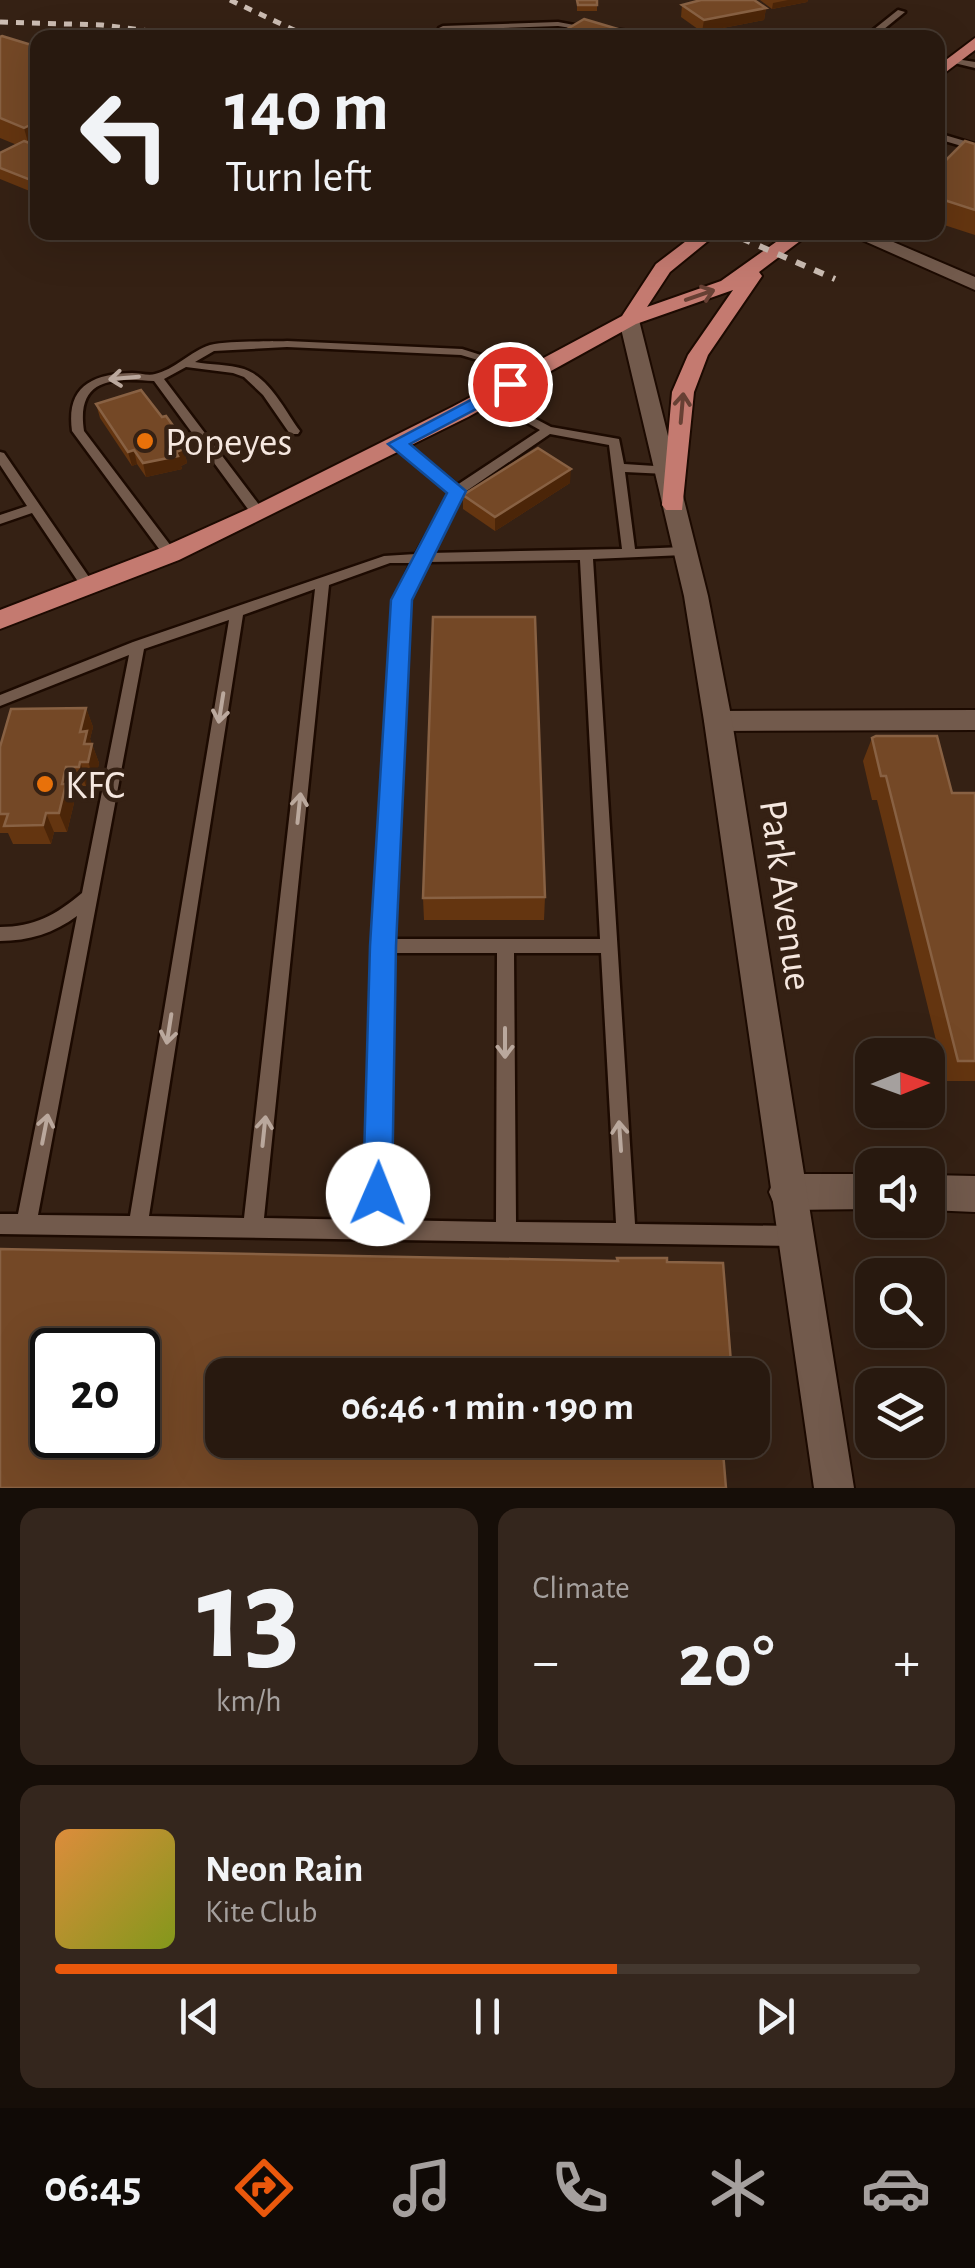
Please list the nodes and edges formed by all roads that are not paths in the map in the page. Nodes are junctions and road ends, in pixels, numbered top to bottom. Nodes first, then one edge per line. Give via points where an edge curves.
1 (902, 12) dead end
2 (443, 28) dead end
3 (611, 30) edge
4 (878, 30) edge
5 (975, 42) edge
6 (952, 60) junction
7 (945, 66) edge
8 (975, 66) edge
9 (945, 138) edge
10 (975, 146) edge
11 (700, 240) edge
12 (792, 240) edge
13 (872, 240) edge
14 (765, 259) junction
15 (975, 284) edge
16 (629, 320) junction
17 (186, 362) junction
18 (532, 372) junction
19 (158, 378) junction
20 (488, 397) junction
21 (548, 430) junction
22 (294, 431) dead end
23 (398, 444) junction
24 (0, 456) edge
25 (618, 468) junction
26 (666, 470) junction
27 (457, 491) junction
28 (674, 505) junction
29 (33, 508) junction
30 (258, 513) junction
31 (0, 520) edge
32 (684, 550) junction
33 (629, 553) junction
34 (170, 554) junction
35 (586, 555) junction
36 (420, 558) junction
37 (323, 582) junction
38 (88, 586) junction
39 (236, 612) junction
40 (0, 620) edge
41 (138, 646) junction
42 (0, 701) edge
43 (718, 720) junction
44 (975, 720) edge
45 (89, 897) junction
46 (0, 934) edge
47 (505, 945) junction
48 (383, 946) junction
49 (608, 946) junction
50 (787, 1192) junction
51 (855, 1192) edge
52 (945, 1193) edge
53 (975, 1194) edge
54 (0, 1224) edge
55 (26, 1225) junction
56 (138, 1226) junction
57 (253, 1228) junction
58 (377, 1230) junction
59 (506, 1232) junction
60 (626, 1233) junction
61 (793, 1236) junction
62 (834, 1488) edge

1 - 4 lane
2 - 3 lane via 558,24
5 - 6 main road
6 - 7 main road
6 - 8 lane
9 - 10 lane
11 - 16 main road via 663,268
12 - 14 main road
13 - 15 main road
16 -> 14 main road via 728,285
28 -> 14 main road via 683,392 698,355
16 - 18 main road
16 - 26 main road, Park Avenue
17 - 18 lane via 212,348 369,346 462,352
17 - 19 lane
17 - 22 lane via 250,376
18 - 20 main road
19 - 30 lane
19 -> 34 lane via 132,376 88,387 76,398 74,414 78,431
20 - 21 lane
20 - 23 main road
21 - 25 lane via 615,442
21 - 27 lane
23 - 27 lane
23 - 30 main road
24 - 29 lane
25 - 26 lane
25 - 33 lane
26 - 28 main road, Park Avenue
27 - 36 lane
28 - 32 main road, Park Avenue
29 - 31 lane
29 - 38 lane
30 - 34 main road
32 - 33 lane
32 - 43 main road, Park Avenue
33 - 35 lane
34 - 38 main road
35 - 36 lane
35 - 49 lane
36 - 37 lane via 390,560
36 - 48 lane via 401,600
37 - 39 lane
57 -> 37 lane
38 - 40 main road
39 - 41 lane
39 -> 56 lane
41 - 42 lane
41 - 45 lane
43 - 44 main road
43 - 50 main road, Park Avenue
45 - 46 lane via 42,930
55 -> 45 lane
47 - 48 lane
47 - 49 lane
47 -> 59 lane
48 - 58 lane
60 -> 49 lane
50 - 51 main road
50 - 61 main road, Park Avenue
52 - 53 main road
54 - 55 lane
55 - 56 lane
56 - 57 lane
57 - 58 lane
58 - 59 lane
59 - 60 lane
60 - 61 lane
61 - 62 main road, Park Avenue

